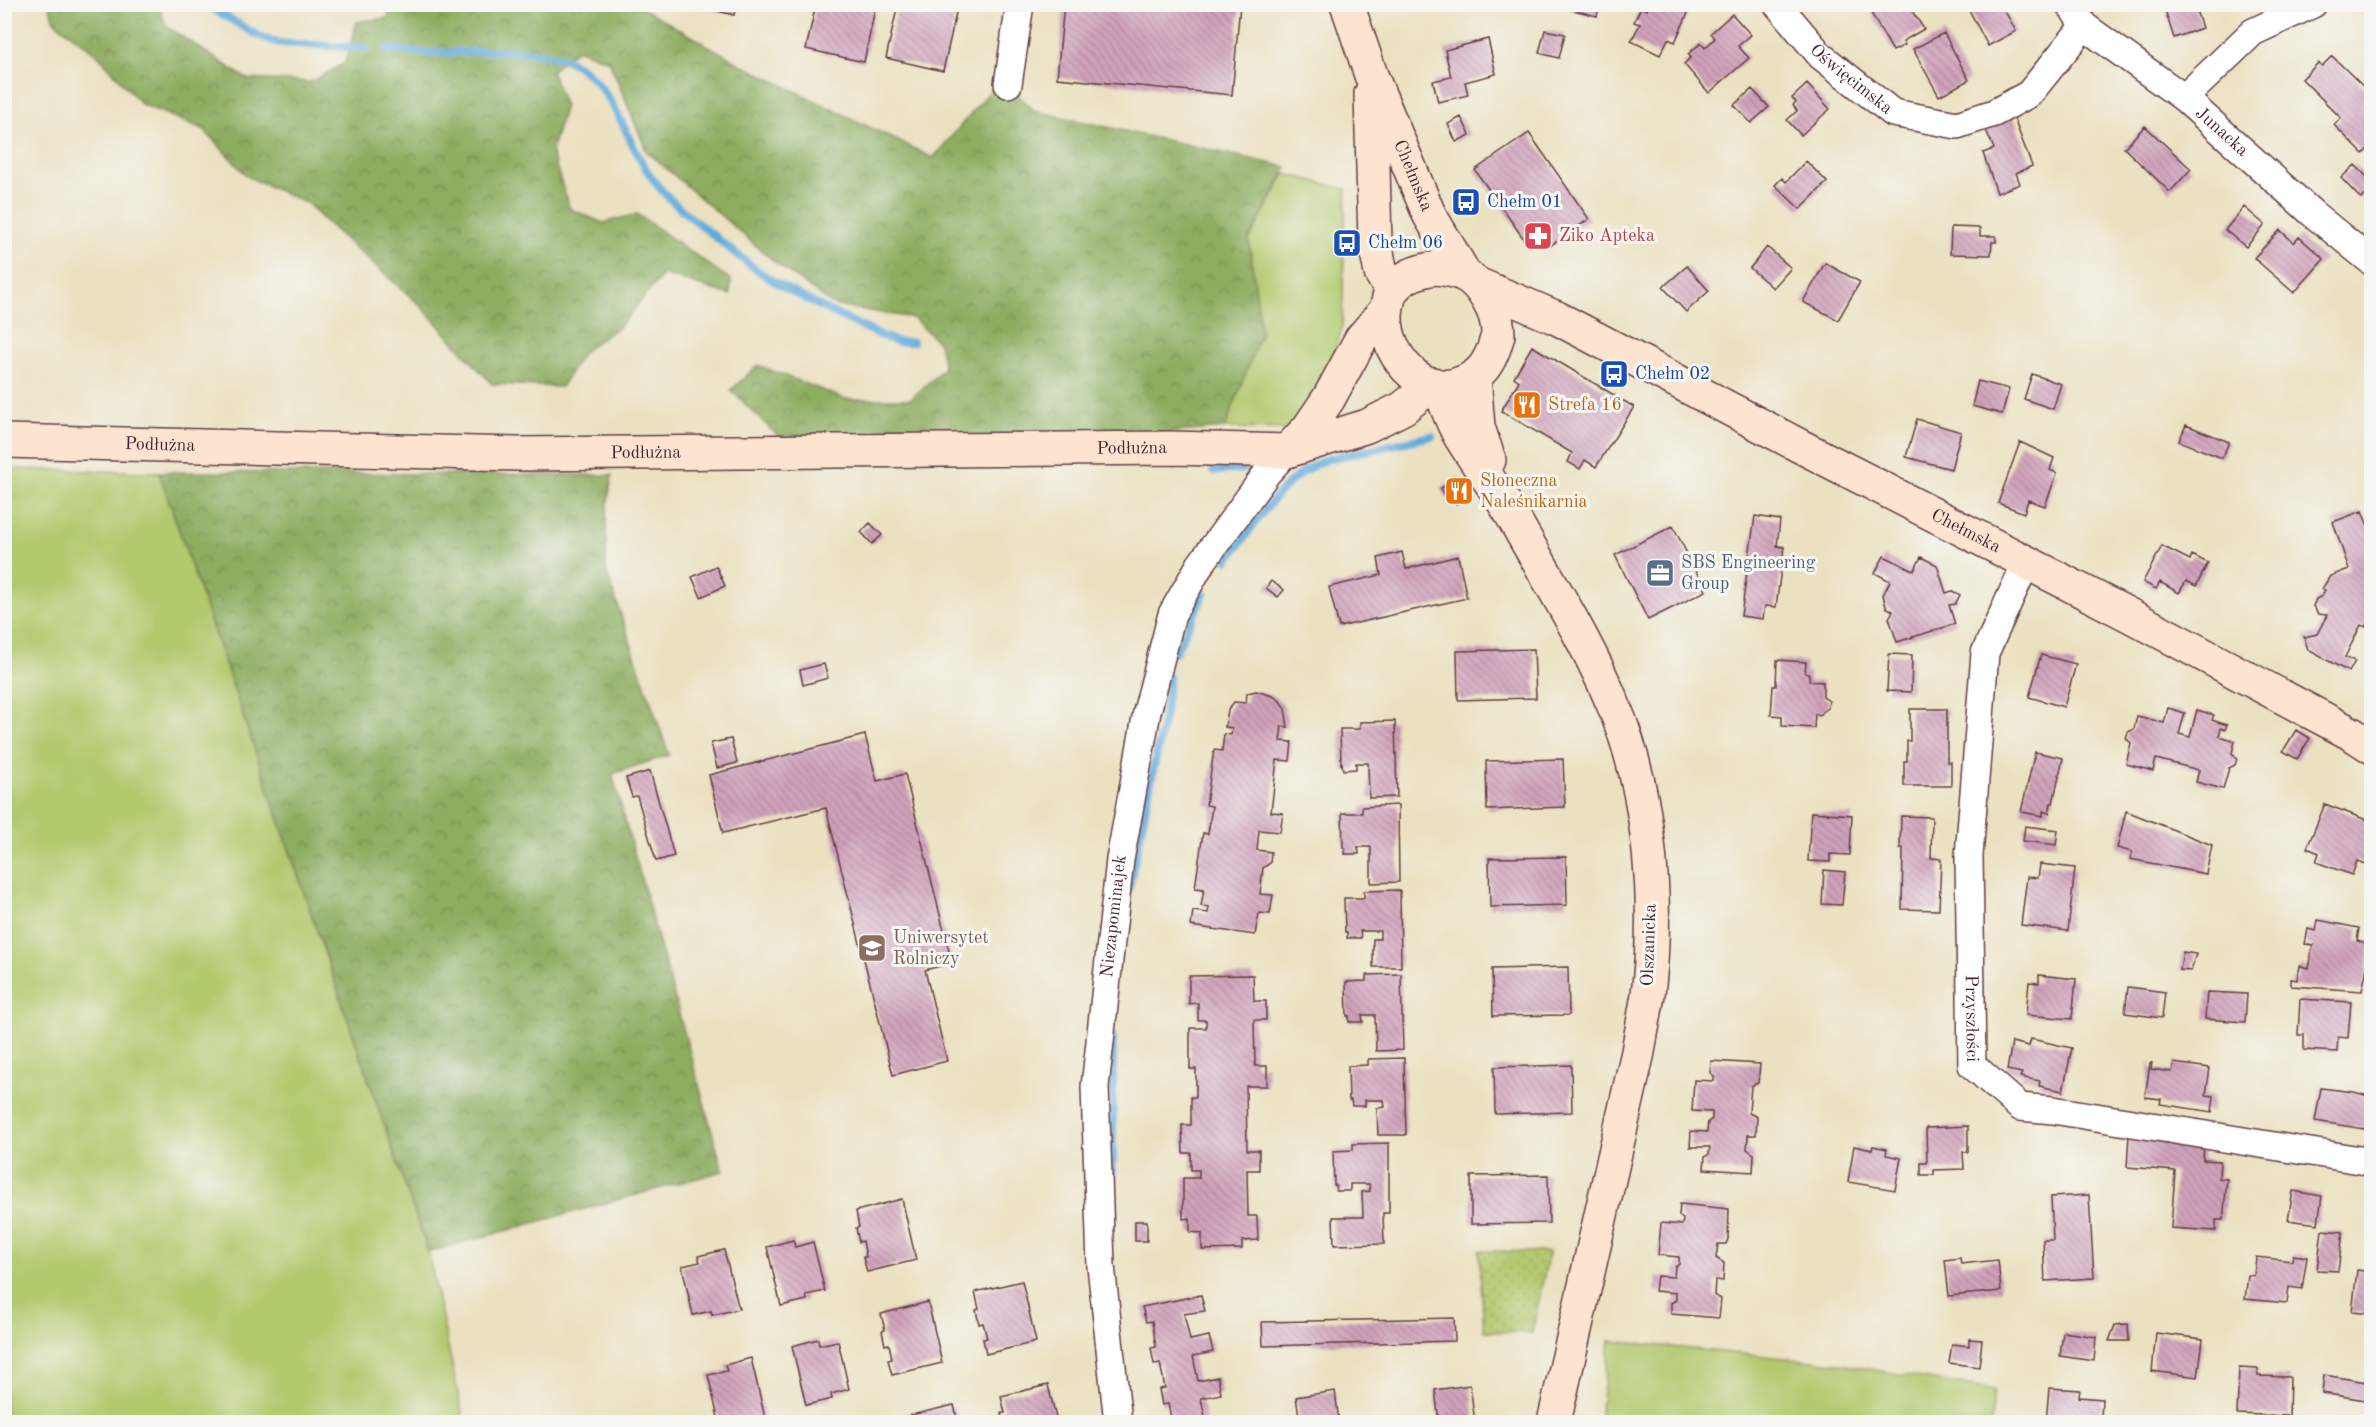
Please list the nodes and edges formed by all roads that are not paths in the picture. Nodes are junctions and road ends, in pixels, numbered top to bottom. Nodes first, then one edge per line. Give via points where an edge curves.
1 (1020, 4) edge
2 (1347, 4) edge
3 (1777, 4) edge
4 (2313, 4) edge
5 (2077, 15) edge
6 (1371, 75) junction
7 (1008, 84) dead end
8 (2184, 98) junction
9 (2372, 262) edge
10 (1471, 279) junction
11 (1389, 300) junction
12 (1557, 318) junction
13 (1493, 349) junction
14 (1474, 377) junction
15 (1436, 385) junction
16 (4, 441) edge
17 (1287, 451) junction
18 (1498, 491) junction
19 (2026, 563) junction
20 (2372, 747) edge
21 (2372, 1162) edge
22 (1118, 1422) edge
23 (1554, 1422) edge

1 - 7 street
2 - 6 street, Chełmska
3 - 5 street, Oświęcimska via 1821,56 1893,113 1957,125 1994,113 2029,94
4 - 8 street via 2253,32
5 - 8 street, Junacka
6 - 10 street, Chełmska via 1429,214
6 - 11 street, Chełmska via 1375,242
8 - 9 street, Junacka
10 - 11 street via 1451,269 1422,270 1409,277
10 - 12 street, Chełmska
10 - 13 street via 1496,322 1498,335
11 - 15 street via 1386,328 1397,357 1408,371
11 - 17 street via 1308,429
12 - 13 street via 1528,320 1511,328
12 - 19 street, Chełmska
13 - 14 street via 1484,369
14 - 15 street via 1461,384
14 - 18 street, Olszanicka via 1479,427
15 - 17 street, Podłużna via 1367,426
15 - 18 street, Olszanicka via 1460,436
16 - 17 street, Podłużna via 517,454 1172,448
17 - 22 street, Niezapominajek via 1200,564 1172,614 1147,712 1120,860 1095,1087 1101,1266
18 - 23 street, Olszanicka via 1592,657 1614,705 1632,759 1650,871 1652,936 1638,1053
19 - 20 street, Chełmska
19 - 21 street, Przyszłości via 1985,653 1969,856 1972,1065 2020,1107

